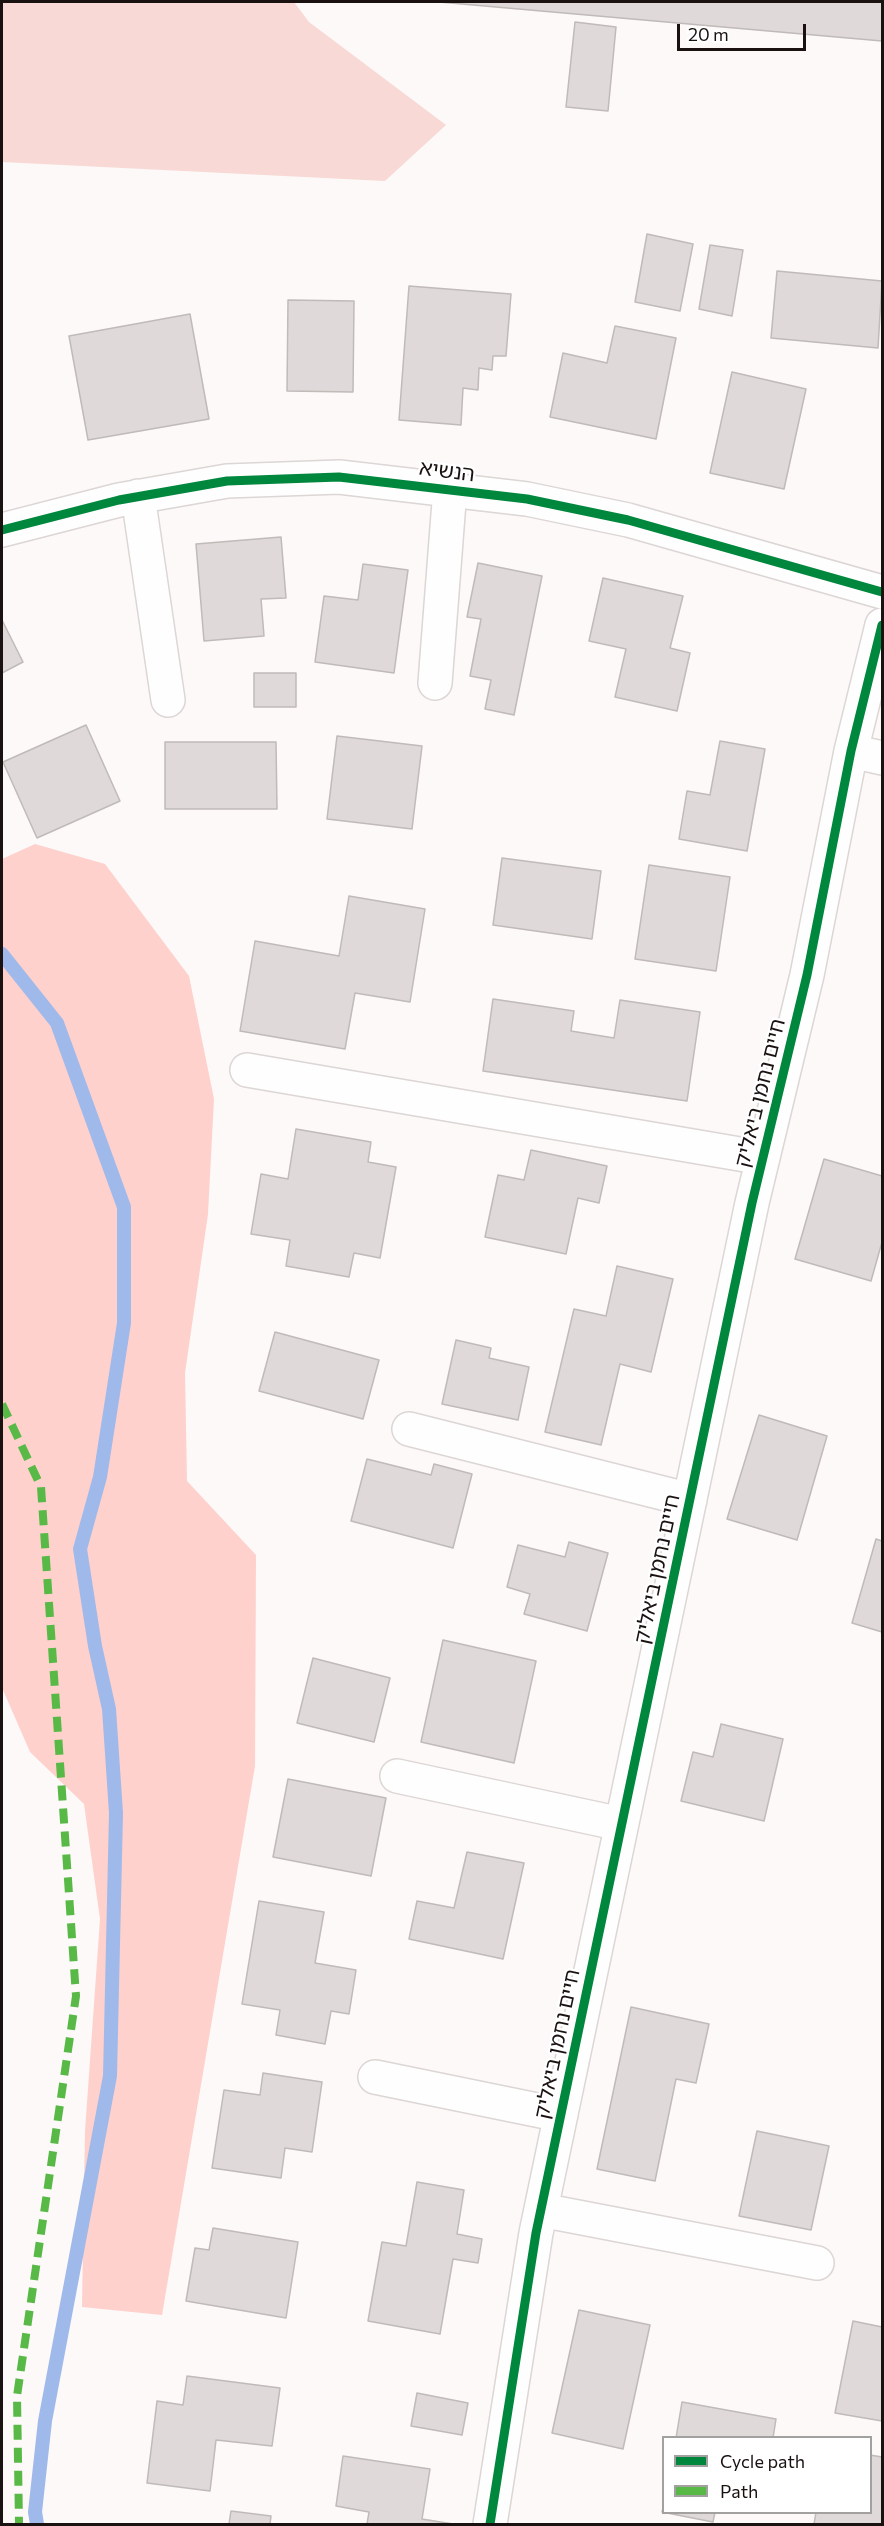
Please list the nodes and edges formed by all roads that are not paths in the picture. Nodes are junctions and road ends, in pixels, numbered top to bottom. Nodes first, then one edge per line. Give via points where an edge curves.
1 (450, 489) junction
2 (138, 496) junction
3 (2, 530) edge
4 (882, 592) edge
5 (882, 625) edge
6 (435, 683) dead end
7 (168, 700) dead end
8 (867, 755) edge
9 (247, 1070) dead end
10 (764, 1158) junction
11 (409, 1429) dead end
12 (690, 1500) junction
13 (397, 1776) dead end
14 (621, 1824) junction
15 (375, 2077) dead end
16 (561, 2115) junction
17 (540, 2210) junction
18 (817, 2263) dead end
19 (490, 2524) edge

1 - 2 street, הנשיא via 339,477 227,481
1 - 4 street, הנשיא via 527,499 628,520
1 - 6 street
2 - 3 street, הנשיא
2 - 7 street
5 - 8 street, חיים נחמן ביאליק
8 - 10 street, חיים נחמן ביאליק via 807,975
9 - 10 street
10 - 12 street, חיים נחמן ביאליק
11 - 12 street
12 - 14 street, חיים נחמן ביאליק
13 - 14 street
14 - 16 street, חיים נחמן ביאליק
15 - 16 street
16 - 17 street, חיים נחמן ביאליק
17 - 18 street
17 - 19 street, חיים נחמן ביאליק

